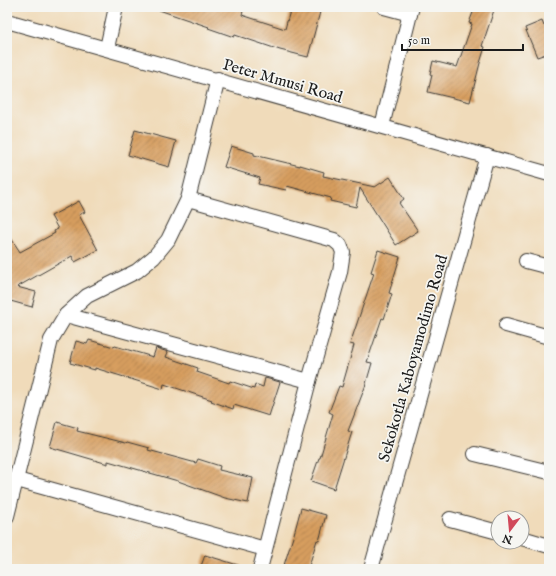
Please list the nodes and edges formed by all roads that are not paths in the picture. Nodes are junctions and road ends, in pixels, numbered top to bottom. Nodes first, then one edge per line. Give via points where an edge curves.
1 (116, 7) edge
2 (384, 7) edge
3 (411, 11) edge
4 (7, 20) edge
5 (108, 48) junction
6 (218, 79) junction
7 (382, 126) junction
8 (487, 156) junction
9 (549, 174) edge
10 (188, 199) junction
11 (526, 261) dead end
12 (549, 267) edge
13 (66, 315) junction
14 (506, 325) dead end
15 (549, 337) edge
16 (308, 381) junction
17 (475, 454) dead end
18 (549, 472) edge
19 (17, 480) junction
20 (7, 516) edge
21 (450, 519) dead end
22 (490, 530) edge
23 (530, 540) edge
24 (549, 546) edge
25 (266, 550) junction
26 (260, 569) edge
27 (371, 569) edge

1 - 5 street
2 - 3 street
3 - 7 street
4 - 5 street, Peter Mmusi Road
5 - 6 street, Peter Mmusi Road
6 - 7 street, Peter Mmusi Road
6 - 10 street
7 - 8 street, Peter Mmusi Road
8 - 9 street, Peter Mmusi Road
8 - 27 street, Sekokotla Kaboyamodimo Road
10 - 13 street via 168,240 154,257 137,271 87,296
10 - 16 street via 334,240 340,245 343,252 340,272
11 - 12 street
13 - 16 street
13 - 19 street via 51,340
14 - 15 street
16 - 25 street
17 - 18 street
19 - 20 street
19 - 25 street
21 - 22 street
23 - 24 street
25 - 26 street

